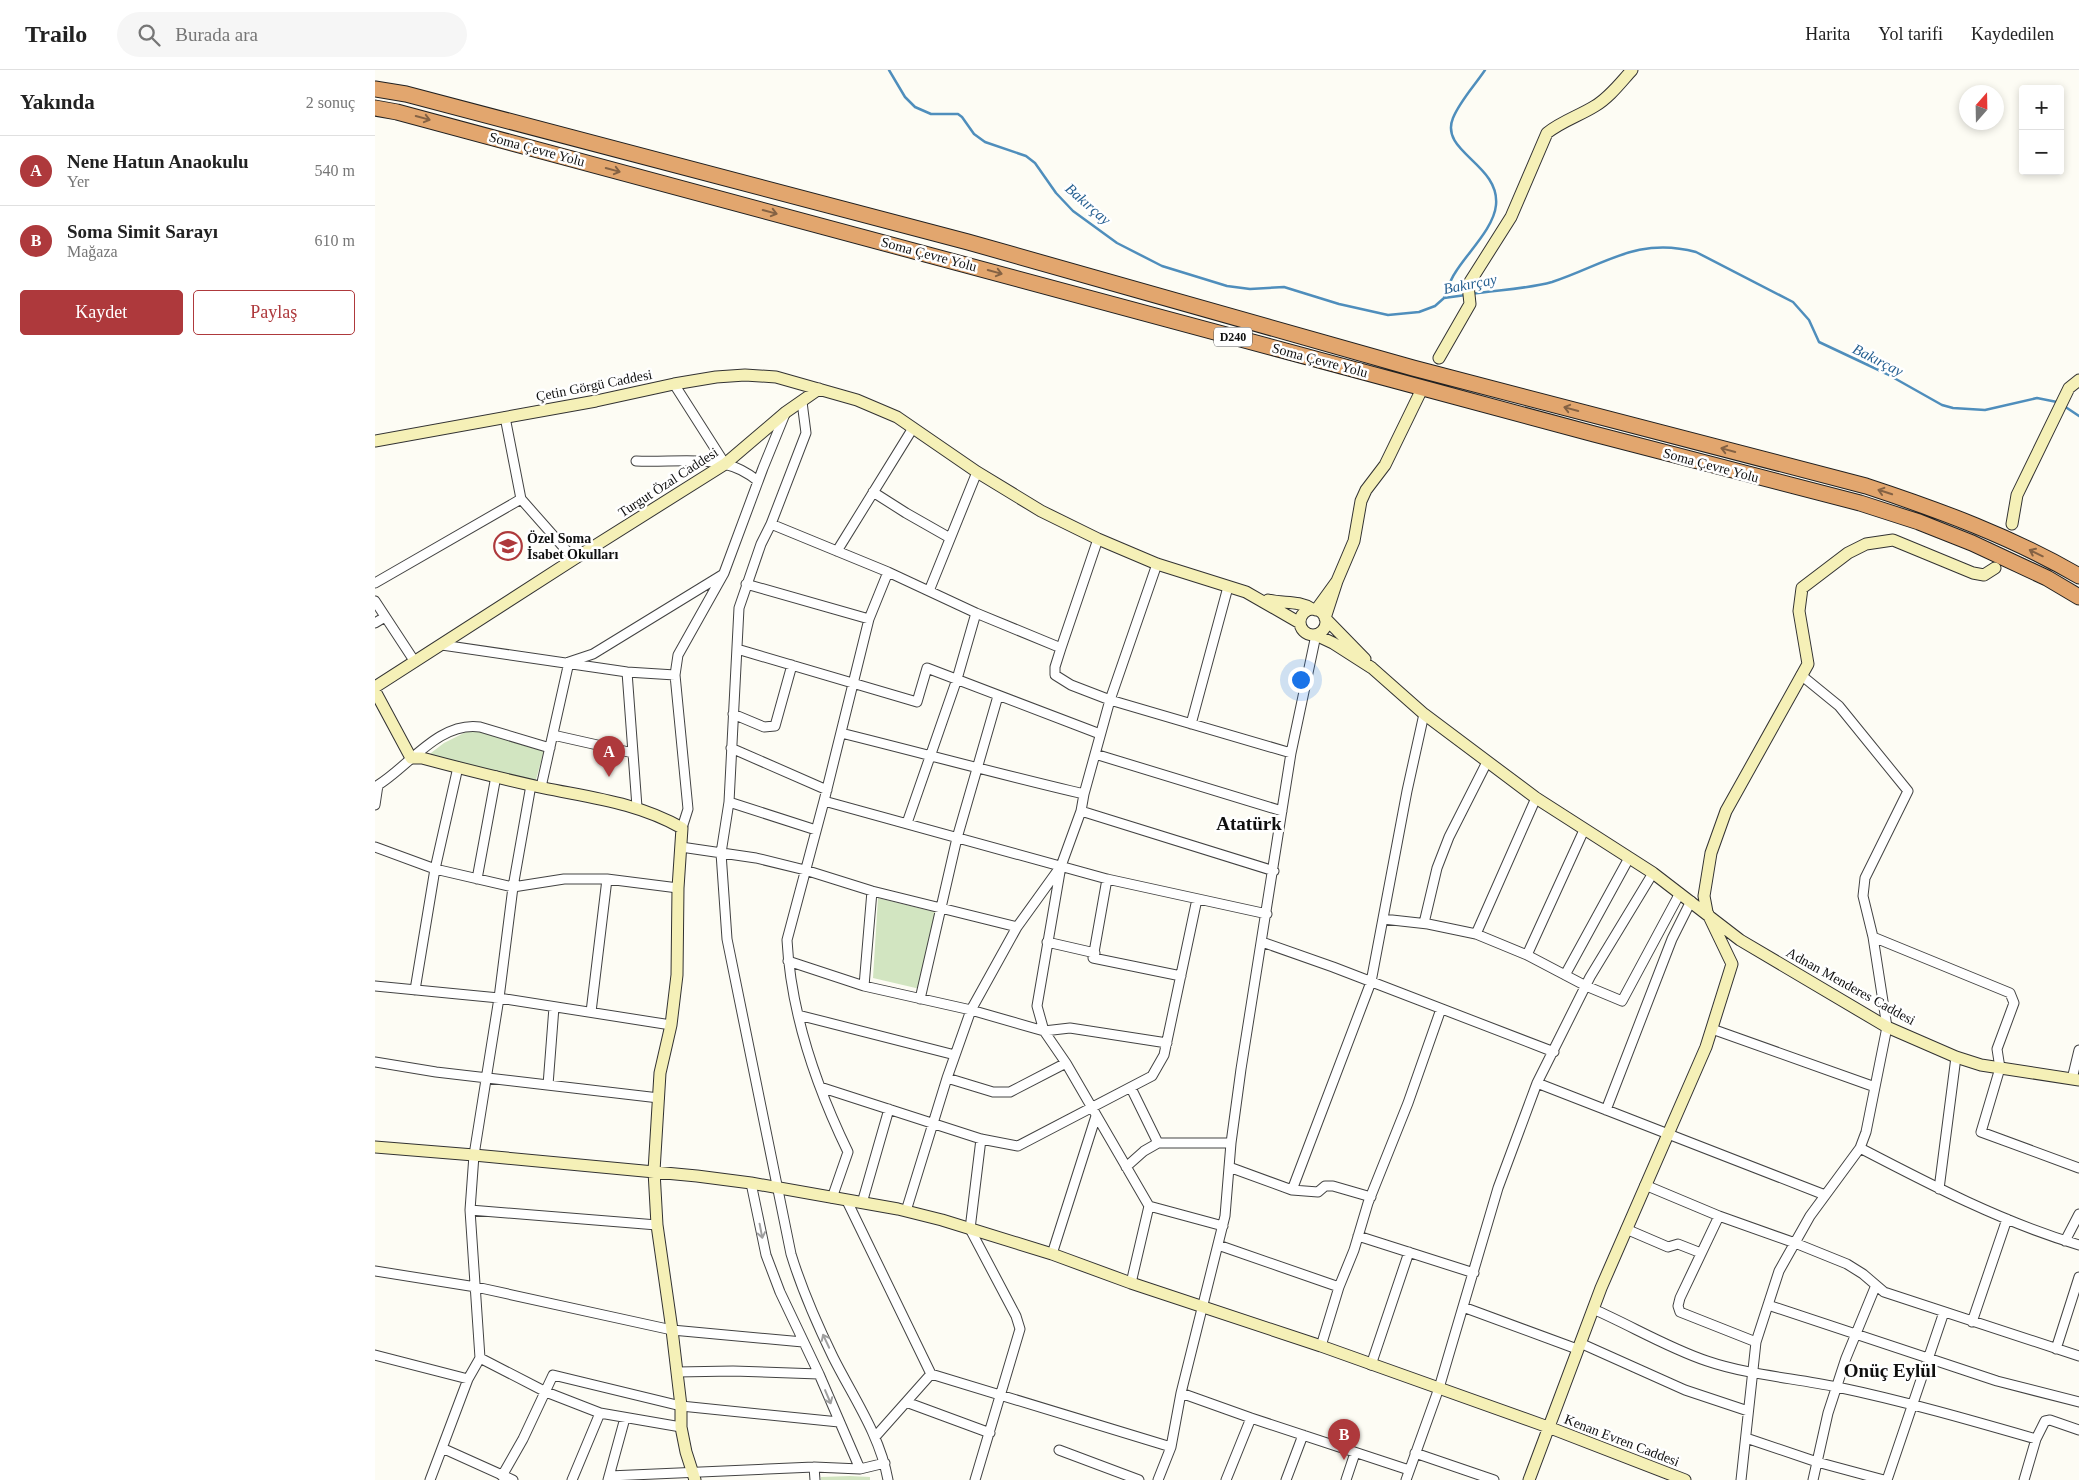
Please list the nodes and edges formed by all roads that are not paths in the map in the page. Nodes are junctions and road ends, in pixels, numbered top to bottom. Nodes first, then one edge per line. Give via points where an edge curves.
1 (1632, 70) edge
2 (375, 89) edge
3 (375, 108) edge
4 (1439, 358) dead end
5 (674, 384) junction
6 (2075, 385) edge
7 (819, 389) junction
8 (1420, 393) dead end
9 (802, 402) junction
10 (786, 412) junction
11 (505, 417) junction
12 (913, 428) junction
13 (375, 441) edge
14 (636, 461) dead end
15 (725, 464) junction
16 (977, 472) junction
17 (758, 481) junction
18 (873, 492) junction
19 (521, 499) junction
20 (771, 524) junction
21 (2012, 524) dead end
22 (950, 538) junction
23 (1098, 539) junction
24 (837, 551) junction
25 (573, 559) junction
26 (1157, 564) junction
27 (1995, 568) dead end
28 (888, 572) junction
29 (725, 573) junction
30 (2079, 576) edge
31 (1337, 581) junction
32 (375, 583) edge
33 (746, 584) junction
34 (1228, 586) junction
35 (929, 591) junction
36 (2079, 597) edge
37 (1261, 599) junction
38 (375, 602) edge
39 (1314, 609) junction
40 (976, 613) junction
41 (385, 617) junction
42 (1325, 618) junction
43 (869, 619) junction
44 (375, 623) edge
45 (1299, 623) junction
46 (1316, 635) junction
47 (442, 645) junction
48 (1061, 648) junction
49 (737, 649) junction
50 (415, 662) junction
51 (569, 662) junction
52 (791, 665) junction
53 (1372, 668) junction
54 (627, 672) junction
55 (675, 675) junction
56 (1801, 675) junction
57 (957, 679) junction
58 (853, 683) junction
59 (375, 689) edge
60 (998, 696) junction
61 (1110, 700) junction
62 (733, 714) junction
63 (1424, 714) junction
64 (1191, 724) junction
65 (841, 733) junction
66 (1100, 734) junction
67 (553, 735) junction
68 (550, 748) junction
69 (731, 748) junction
70 (633, 753) junction
71 (1291, 753) junction
72 (1095, 754) junction
73 (930, 755) junction
74 (411, 758) junction
75 (1487, 762) junction
76 (458, 767) junction
77 (979, 769) junction
78 (496, 776) junction
79 (377, 786) edge
80 (536, 786) junction
81 (827, 790) junction
82 (1084, 794) junction
83 (1535, 798) junction
84 (825, 801) junction
85 (729, 802) junction
86 (375, 805) edge
87 (637, 807) junction
88 (1081, 811) junction
89 (1282, 811) junction
90 (907, 823) junction
91 (682, 828) junction
92 (816, 830) junction
93 (1584, 830) junction
94 (957, 838) junction
95 (375, 847) edge
96 (681, 847) junction
97 (721, 853) junction
98 (1629, 858) junction
99 (1061, 866) junction
100 (435, 869) junction
101 (805, 870) junction
102 (1274, 871) junction
103 (1653, 873) junction
104 (477, 879) junction
105 (607, 879) junction
106 (1107, 879) junction
107 (513, 887) junction
108 (679, 888) junction
109 (872, 891) junction
110 (1680, 892) junction
111 (1197, 899) junction
112 (1691, 901) junction
113 (942, 908) junction
114 (1707, 912) junction
115 (1267, 914) junction
116 (1383, 920) junction
117 (1425, 923) junction
118 (1017, 927) junction
119 (1476, 934) junction
120 (1873, 937) junction
121 (1047, 942) junction
122 (1262, 942) junction
123 (1095, 953) junction
124 (1527, 955) junction
125 (788, 961) junction
126 (1565, 975) junction
127 (1181, 976) junction
128 (1371, 982) junction
129 (375, 986) edge
130 (864, 986) junction
131 (1586, 986) junction
132 (415, 990) junction
133 (499, 998) junction
134 (920, 999) junction
135 (554, 1006) junction
136 (1441, 1009) junction
137 (971, 1010) junction
138 (591, 1012) junction
139 (798, 1015) junction
140 (671, 1025) junction
141 (1887, 1027) junction
142 (1712, 1029) junction
143 (1044, 1031) junction
144 (1167, 1043) junction
145 (2079, 1050) edge
146 (1553, 1052) junction
147 (955, 1055) junction
148 (1956, 1057) junction
149 (375, 1062) edge
150 (1066, 1063) junction
151 (2000, 1068) junction
152 (487, 1076) junction
153 (947, 1078) junction
154 (2075, 1080) edge
155 (1537, 1084) junction
156 (547, 1085) junction
157 (820, 1087) junction
158 (1875, 1087) junction
159 (1131, 1088) junction
160 (659, 1098) junction
161 (889, 1109) junction
162 (1606, 1110) junction
163 (1094, 1112) junction
164 (933, 1123) junction
165 (1668, 1134) junction
166 (981, 1139) junction
167 (1158, 1143) junction
168 (1231, 1143) junction
169 (375, 1148) edge
170 (1860, 1148) junction
171 (474, 1155) junction
172 (1126, 1167) junction
173 (1229, 1167) junction
174 (2079, 1168) edge
175 (655, 1171) junction
176 (751, 1184) junction
177 (1645, 1185) junction
178 (777, 1189) junction
179 (1939, 1189) junction
180 (1293, 1190) junction
181 (1825, 1195) junction
182 (1371, 1197) junction
183 (831, 1198) junction
184 (847, 1201) junction
185 (862, 1203) junction
186 (1149, 1206) junction
187 (470, 1210) junction
188 (906, 1211) junction
189 (2079, 1214) edge
190 (1719, 1216) junction
191 (2007, 1219) junction
192 (657, 1225) junction
193 (1223, 1226) junction
194 (970, 1229) junction
195 (1626, 1229) junction
196 (1358, 1236) junction
197 (2065, 1241) junction
198 (1795, 1243) junction
199 (1218, 1244) junction
200 (2079, 1245) edge
201 (1409, 1252) junction
202 (1701, 1253) junction
203 (1053, 1254) junction
204 (375, 1271) edge
205 (1474, 1273) junction
206 (2079, 1277) edge
207 (1131, 1283) junction
208 (1876, 1285) junction
209 (1339, 1287) junction
210 (476, 1288) junction
211 (2076, 1299) edge
212 (1768, 1305) junction
213 (1204, 1307) junction
214 (1463, 1307) junction
215 (1593, 1309) junction
216 (1944, 1312) junction
217 (1972, 1322) junction
218 (672, 1330) junction
219 (1855, 1335) junction
220 (803, 1342) junction
221 (1756, 1342) junction
222 (1321, 1346) junction
223 (1579, 1346) junction
224 (2056, 1349) junction
225 (375, 1356) edge
226 (2079, 1356) edge
227 (481, 1358) junction
228 (1928, 1359) junction
229 (1371, 1365) junction
230 (677, 1372) junction
231 (1752, 1372) junction
232 (819, 1374) junction
233 (931, 1374) junction
234 (468, 1379) junction
235 (1837, 1387) junction
236 (1439, 1388) junction
237 (546, 1392) junction
238 (1181, 1393) junction
239 (1001, 1396) junction
240 (906, 1402) junction
241 (2079, 1402) edge
242 (1913, 1405) junction
243 (681, 1406) junction
244 (1748, 1411) junction
245 (600, 1412) junction
246 (625, 1418) junction
247 (1251, 1418) junction
248 (839, 1422) junction
249 (1548, 1427) junction
250 (681, 1428) junction
251 (2079, 1430) edge
252 (990, 1433) junction
253 (1303, 1435) junction
254 (875, 1437) junction
255 (1746, 1438) junction
256 (2036, 1438) junction
257 (1171, 1447) junction
258 (442, 1448) junction
259 (1059, 1450) dead end
260 (1355, 1453) junction
261 (1415, 1453) junction
262 (1817, 1462) junction
263 (885, 1463) junction
264 (814, 1467) junction
265 (859, 1469) junction
266 (1409, 1470) junction
267 (503, 1476) junction
268 (694, 1476) edge
269 (609, 1478) edge
270 (430, 1480) edge
271 (513, 1480) edge
272 (572, 1480) edge
273 (815, 1480) edge
274 (888, 1480) edge
275 (975, 1480) edge
276 (1139, 1480) edge
277 (1158, 1480) edge
278 (1226, 1480) edge
279 (1286, 1480) edge
280 (1346, 1480) edge
281 (1406, 1480) edge
282 (1494, 1480) edge
283 (1529, 1480) edge
284 (1685, 1480) edge
285 (1741, 1480) edge
286 (1813, 1480) edge
287 (1886, 1480) edge
288 (2024, 1480) edge

1 - 4 street via 1595,106 1557,124 1547,133 1511,217 1468,285 1470,304
30 -> 2 highway, Soma Çevre Yolu / D240 via 1985,530 1866,486 1413,368 968,242 406,94
3 -> 36 highway, Soma Çevre Yolu / D240 via 1860,503 1972,543 2047,578
5 - 7 street, Çetin Görgü Caddesi via 745,375 776,377
5 - 11 street, Çetin Görgü Caddesi
5 - 15 street
6 - 21 street via 2051,425 2017,495
7 - 9 street, Turgut Özal Caddesi
7 - 12 street, Çetin Görgü Caddesi via 857,400 897,417
8 - 31 street via 1385,465 1365,490 1352,549
9 - 10 street, Turgut Özal Caddesi
9 - 20 street via 806,433
10 - 15 street, Turgut Özal Caddesi
10 - 17 street
11 - 13 street, Çetin Görgü Caddesi
11 - 19 street
12 - 16 street, Çetin Görgü Caddesi
12 - 18 street
14 - 15 street
15 - 17 street
15 - 25 street, Turgut Özal Caddesi
16 - 22 street
16 - 23 street, Çetin Görgü Caddesi via 1041,511
17 - 29 street
18 - 22 street
18 - 24 street
19 - 25 street
19 - 32 street
20 - 24 street
20 - 33 street
22 - 35 street
23 - 26 street, Çetin Görgü Caddesi
23 - 48 street
24 - 28 street
25 - 47 street, Turgut Özal Caddesi
26 - 34 street, Çetin Görgü Caddesi
26 - 61 street
27 - 56 street via 1984,574 1973,574 1893,540 1866,544 1848,553 1802,588 1799,610 1807,664
28 - 35 street
28 - 43 street
29 - 51 street via 593,654
29 - 55 street via 678,655
31 - 39 street
31 - 42 street
33 - 43 street
33 - 49 street via 739,608
34 - 37 street, Çetin Görgü Caddesi
34 - 64 street
35 - 40 street
37 - 39 street via 1296,602
37 - 45 street
38 - 41 street
39 - 42 street
39 - 45 street via 1302,615
40 - 48 street
40 - 57 street
41 - 44 street
41 - 50 street
42 - 46 street via 1323,630
42 - 53 street
43 - 58 street
45 - 46 street via 1303,632
46 - 53 street via 1333,642
46 - 71 street
47 - 50 street, Turgut Özal Caddesi
47 - 51 street
48 - 61 street via 1055,676
49 - 52 street
49 - 62 street
50 - 59 street, Turgut Özal Caddesi
51 - 54 street
51 - 67 street
52 - 58 street
52 - 62 street via 775,726 765,726
53 - 63 street, Adnan Menderes Caddesi
54 - 55 street
54 - 70 street
55 - 91 street via 688,809
56 - 114 street via 1726,811 1711,854 1704,896
56 - 120 street via 1839,706 1908,791 1865,878 1863,896
57 - 58 street via 927,668 917,702
57 - 60 street
57 - 73 street
58 - 65 street
59 - 74 street
60 - 66 street
60 - 77 street
61 - 64 street
61 - 66 street
62 - 69 street
63 - 75 street, Adnan Menderes Caddesi
63 - 116 street
64 - 71 street
65 - 73 street
65 - 81 street
66 - 72 street
67 - 68 street
67 - 70 street
68 - 74 street via 471,726 439,738
68 - 80 street
69 - 81 street
69 - 85 street
70 - 87 street
71 - 89 street
72 - 82 street
72 - 89 street
73 - 77 street
73 - 90 street
74 - 76 street
74 - 79 street
75 - 83 street, Adnan Menderes Caddesi
75 - 117 street via 1437,868
76 - 78 street
76 - 100 street
77 - 82 street
77 - 94 street
78 - 80 street
78 - 104 street
79 - 86 street
80 - 87 street
80 - 107 street
81 - 84 street
82 - 88 street
83 - 93 street, Adnan Menderes Caddesi
83 - 119 street
84 - 90 street
84 - 92 street
85 - 92 street
85 - 97 street
87 - 91 street
88 - 99 street
88 - 102 street
89 - 102 street
90 - 94 street
91 - 96 street
92 - 101 street
93 - 98 street, Adnan Menderes Caddesi
93 - 124 street
94 - 99 street
94 - 113 street
95 - 100 street
96 - 97 street
96 - 108 street
97 - 101 street
97 - 178 street via 727,939
98 - 103 street, Adnan Menderes Caddesi
98 - 126 street
99 - 106 street
99 - 118 street
99 - 121 street
100 - 104 street
100 - 132 street
101 - 109 street
101 - 125 street via 787,940
102 - 115 street
103 - 110 street, Adnan Menderes Caddesi
103 - 131 street
104 - 107 street
105 - 107 street via 565,879
105 - 108 street
105 - 138 street
106 - 111 street
106 - 123 street
107 - 133 street
108 - 140 street via 677,975
109 - 113 street
109 - 130 street
110 - 112 street, Adnan Menderes Caddesi
110 - 131 street via 1622,1002
111 - 115 street
111 - 127 street
112 - 114 street, Adnan Menderes Caddesi
112 - 162 street via 1672,940
113 - 118 street
113 - 134 street
114 - 141 street, Adnan Menderes Caddesi via 1740,940
114 - 142 street via 1732,964
115 - 122 street
116 - 117 street
116 - 128 street
117 - 119 street
118 - 137 street
119 - 124 street
120 - 141 street
120 - 151 street via 2010,993 2014,1003 1997,1049
121 - 123 street
121 - 143 street via 1037,1006
122 - 128 street
122 - 168 street
123 - 127 street via 1093,958
124 - 126 street
125 - 130 street
125 - 139 street
126 - 131 street
127 - 144 street
128 - 136 street
128 - 180 street
129 - 132 street
130 - 134 street
131 - 146 street
132 - 133 street
133 - 135 street
133 - 152 street
134 - 137 street
135 - 138 street
135 - 156 street
136 - 146 street
136 - 182 street
137 - 143 street
137 - 147 street
138 - 140 street
139 - 147 street
139 - 157 street
140 - 160 street via 660,1073
141 - 148 street, Adnan Menderes Caddesi
141 - 158 street
142 - 158 street
142 - 165 street
143 - 144 street via 1070,1028
143 - 150 street
144 - 159 street via 1152,1076
145 - 154 street
146 - 155 street
147 - 153 street
148 - 151 street, Adnan Menderes Caddesi
148 - 179 street
149 - 152 street
150 - 153 street via 1010,1092 993,1092
150 - 163 street
151 - 154 street, Adnan Menderes Caddesi
151 - 174 street via 1981,1132
152 - 156 street
152 - 171 street
153 - 164 street
155 - 162 street
155 - 205 street via 1498,1188
156 - 160 street
157 - 161 street
157 - 183 street via 848,1152
158 - 170 street
159 - 163 street
159 - 167 street
160 - 175 street
161 - 164 street
161 - 185 street
162 - 165 street
163 - 166 street via 1018,1146
163 - 172 street
163 - 203 street
164 - 166 street
164 - 188 street
165 - 177 street
165 - 181 street
166 - 194 street
167 - 168 street
167 - 172 street
168 - 173 street
169 - 171 street, Kenan Evren Caddesi
170 - 179 street
170 - 181 street
171 - 175 street, Kenan Evren Caddesi
171 - 187 street
172 - 186 street
173 - 180 street
173 - 193 street
175 - 176 street, Kenan Evren Caddesi
175 - 192 street
176 - 178 street, Kenan Evren Caddesi
176 -> 220 street via 766,1256
177 - 190 street
177 - 195 street
178 - 183 street, Kenan Evren Caddesi
254 -> 178 street via 800,1286
179 - 191 street
180 - 182 street via 1318,1192 1325,1186 1333,1186
181 - 198 street
182 - 196 street
183 - 184 street, Kenan Evren Caddesi
184 - 185 street, Kenan Evren Caddesi
184 - 233 street
185 - 188 street, Kenan Evren Caddesi
186 - 193 street
186 - 207 street
187 - 192 street
187 - 210 street
188 - 194 street, Kenan Evren Caddesi
189 - 197 street
190 - 198 street
190 - 202 street
191 - 197 street
191 - 217 street
192 - 218 street
193 - 199 street
194 - 203 street, Kenan Evren Caddesi
194 - 239 street via 1020,1329
195 - 202 street via 1668,1247 1678,1244
195 - 215 street
196 - 201 street
196 - 209 street
197 - 200 street
198 - 208 street via 1847,1264
198 - 212 street via 1779,1271
199 - 209 street
199 - 213 street
201 - 205 street
201 - 229 street
202 - 221 street via 1680,1298 1680,1312
203 - 207 street, Kenan Evren Caddesi
204 - 210 street
205 - 214 street
206 - 211 street
207 - 213 street, Kenan Evren Caddesi
208 - 216 street via 1884,1292
208 - 219 street
209 - 222 street
210 - 218 street
210 - 227 street
211 - 224 street
212 - 219 street
212 - 221 street
213 - 222 street, Kenan Evren Caddesi
213 - 238 street
214 - 223 street
214 - 236 street
215 - 223 street
215 - 231 street via 1683,1353
216 - 217 street
216 - 228 street
217 - 224 street
218 - 220 street
218 - 230 street
219 - 228 street
219 - 235 street
220 - 232 street
221 - 231 street
222 - 229 street, Kenan Evren Caddesi
223 - 244 street via 1685,1390
223 - 249 street
224 - 226 street
225 - 234 street
227 - 234 street
227 - 237 street
228 - 241 street
228 - 242 street
229 - 236 street, Kenan Evren Caddesi
230 - 232 street
230 - 243 street
231 - 235 street
231 - 244 street
232 -> 248 street
233 - 239 street
233 - 240 street
234 - 258 street
235 - 242 street
235 - 262 street
236 - 249 street, Kenan Evren Caddesi
236 - 261 street
237 - 243 street via 553,1375
237 - 245 street
237 - 267 street
238 - 247 street
238 - 257 street
239 - 252 street
239 - 257 street
240 - 252 street
240 - 254 street
242 - 256 street
242 - 287 street
243 - 248 street
243 - 250 street
244 - 255 street
245 - 246 street
245 - 272 street
246 - 250 street
246 - 269 street
247 - 253 street
247 - 278 street
248 - 265 street
249 - 283 street
249 - 284 street, Kenan Evren Caddesi
250 - 268 street
251 - 256 street via 2050,1420 2045,1421
252 - 275 street
253 - 260 street
253 - 279 street
254 - 263 street
255 - 262 street
255 - 285 street
256 - 288 street
257 - 277 street
258 - 267 street
258 - 270 street
259 - 276 street
260 - 266 street
260 - 280 street
261 - 266 street
261 - 282 street
262 - 286 street
262 - 287 street
263 - 265 street
263 - 274 street
264 - 265 street
264 - 268 street
264 - 273 street
266 - 281 street
267 - 271 street
268 - 269 street

